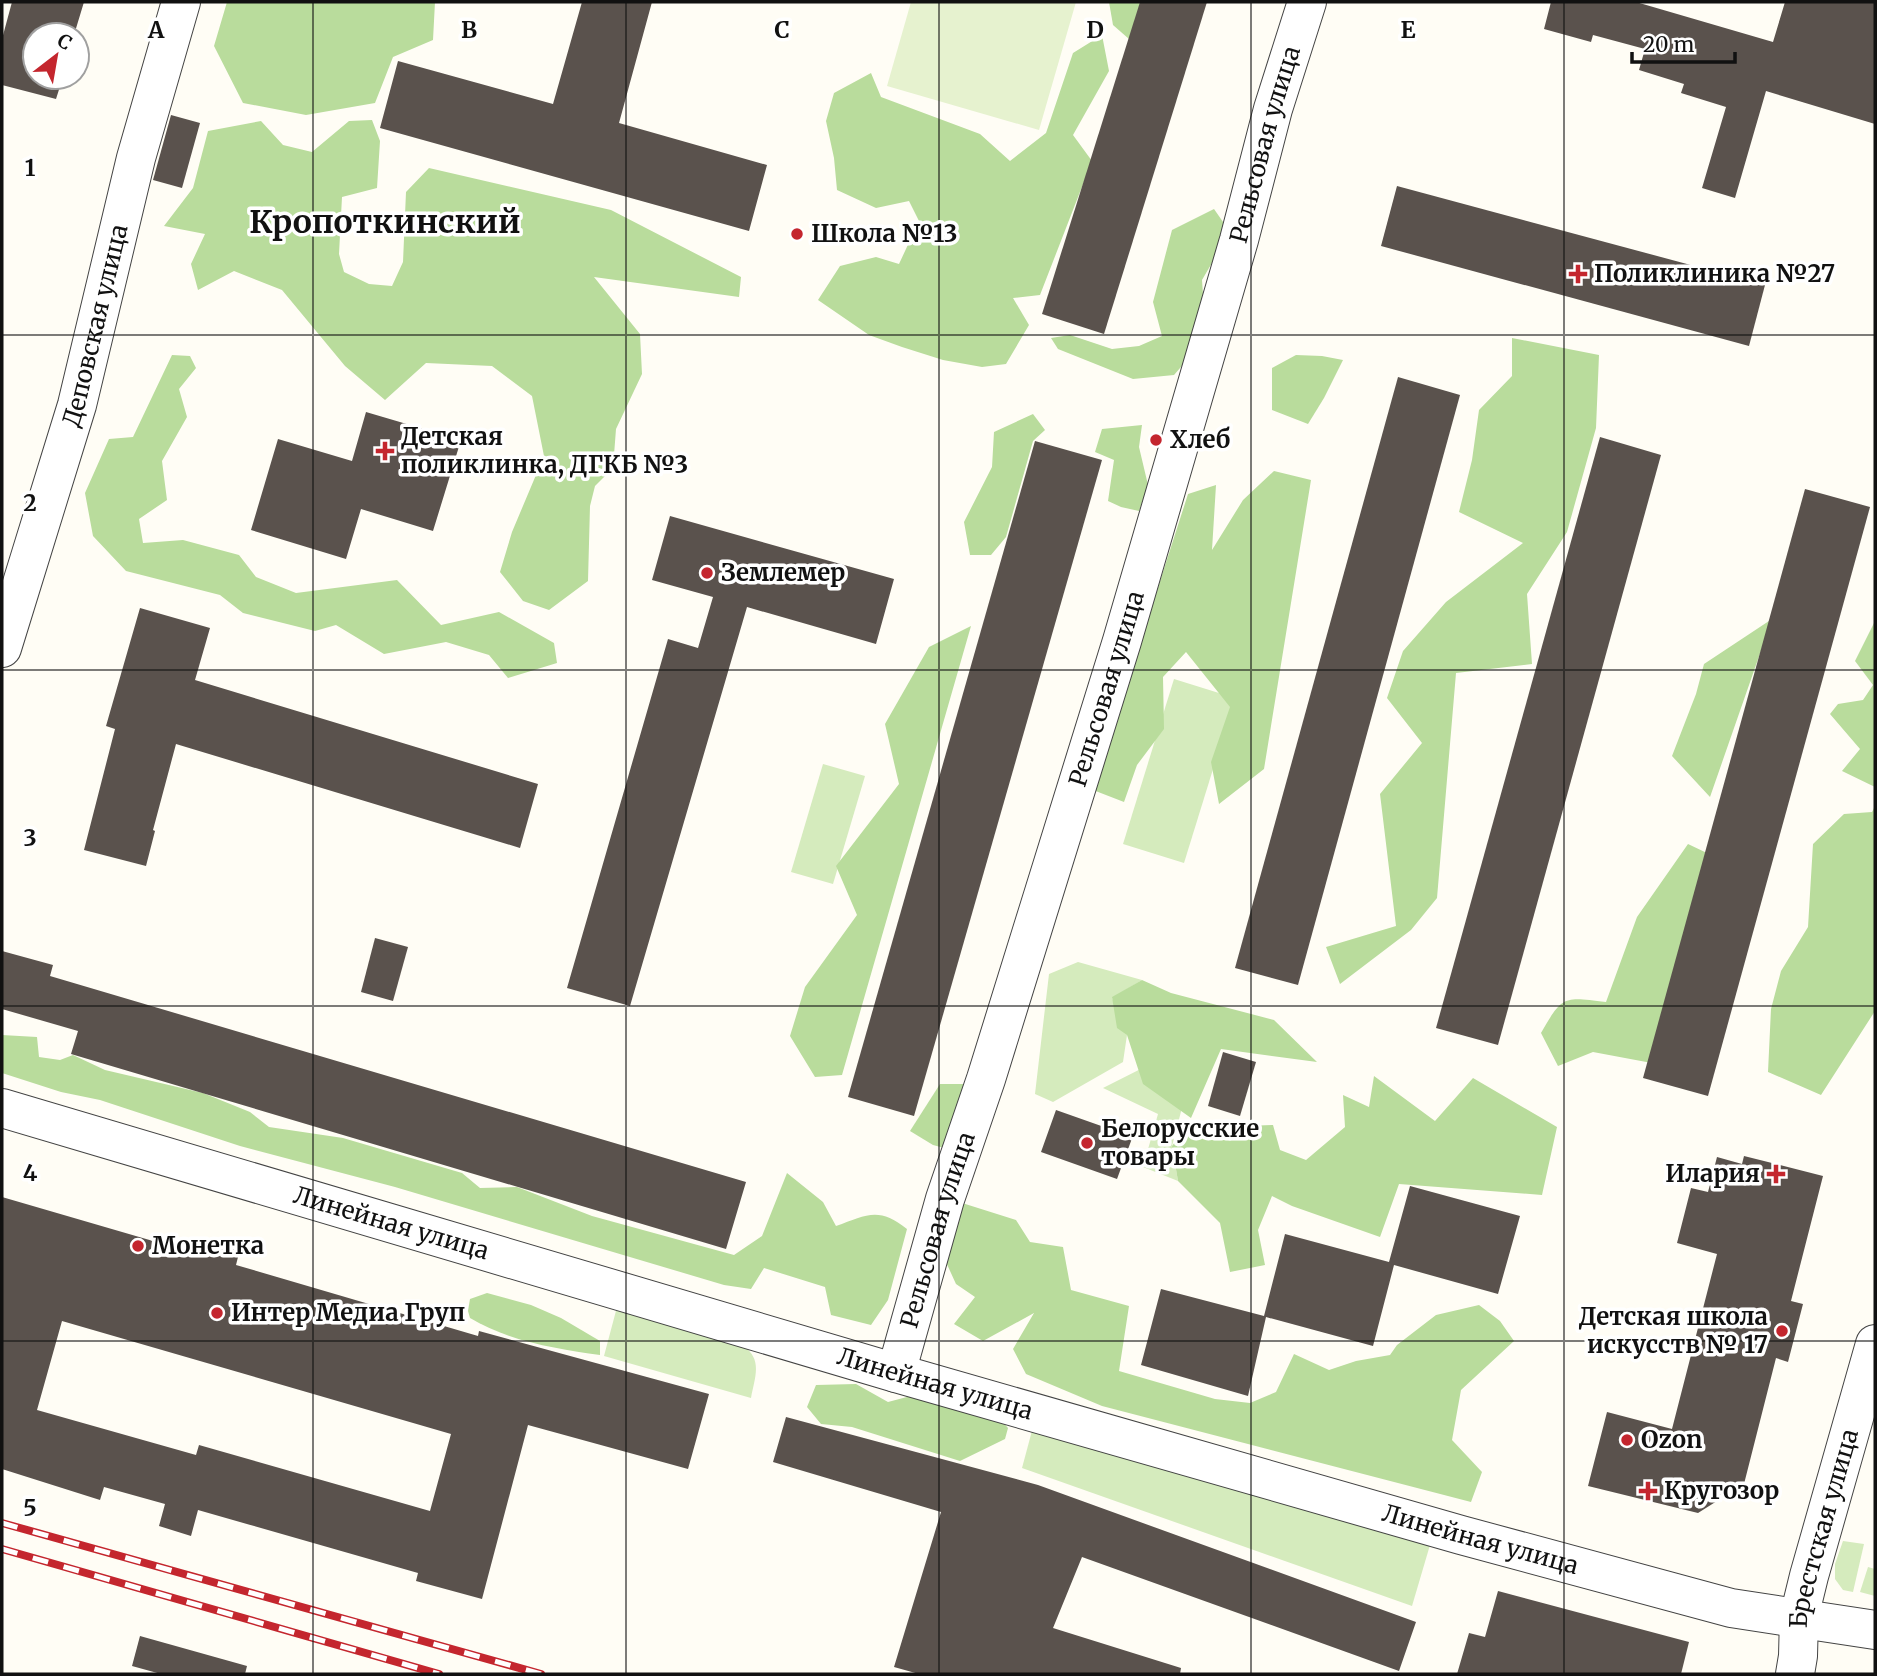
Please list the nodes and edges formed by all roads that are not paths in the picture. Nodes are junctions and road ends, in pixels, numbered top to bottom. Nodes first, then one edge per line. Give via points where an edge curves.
1 (181, 2) edge
2 (1307, 2) edge
3 (2, 648) edge
4 (2, 1108) edge
5 (1875, 1344) edge
6 (896, 1373) junction
7 (1799, 1617) junction
8 (1875, 1630) edge
9 (1796, 1674) edge

1 - 3 street, Деповская улица via 136,158 77,405
2 - 6 street, Рельсовая улица via 1122,641 945,1199
4 - 6 street, Линейная улица
5 - 7 street, Брестская улица
6 - 7 street, Линейная улица via 1528,1554 1731,1608
7 - 8 street, Линейная улица
7 - 9 street, Брестская улица

